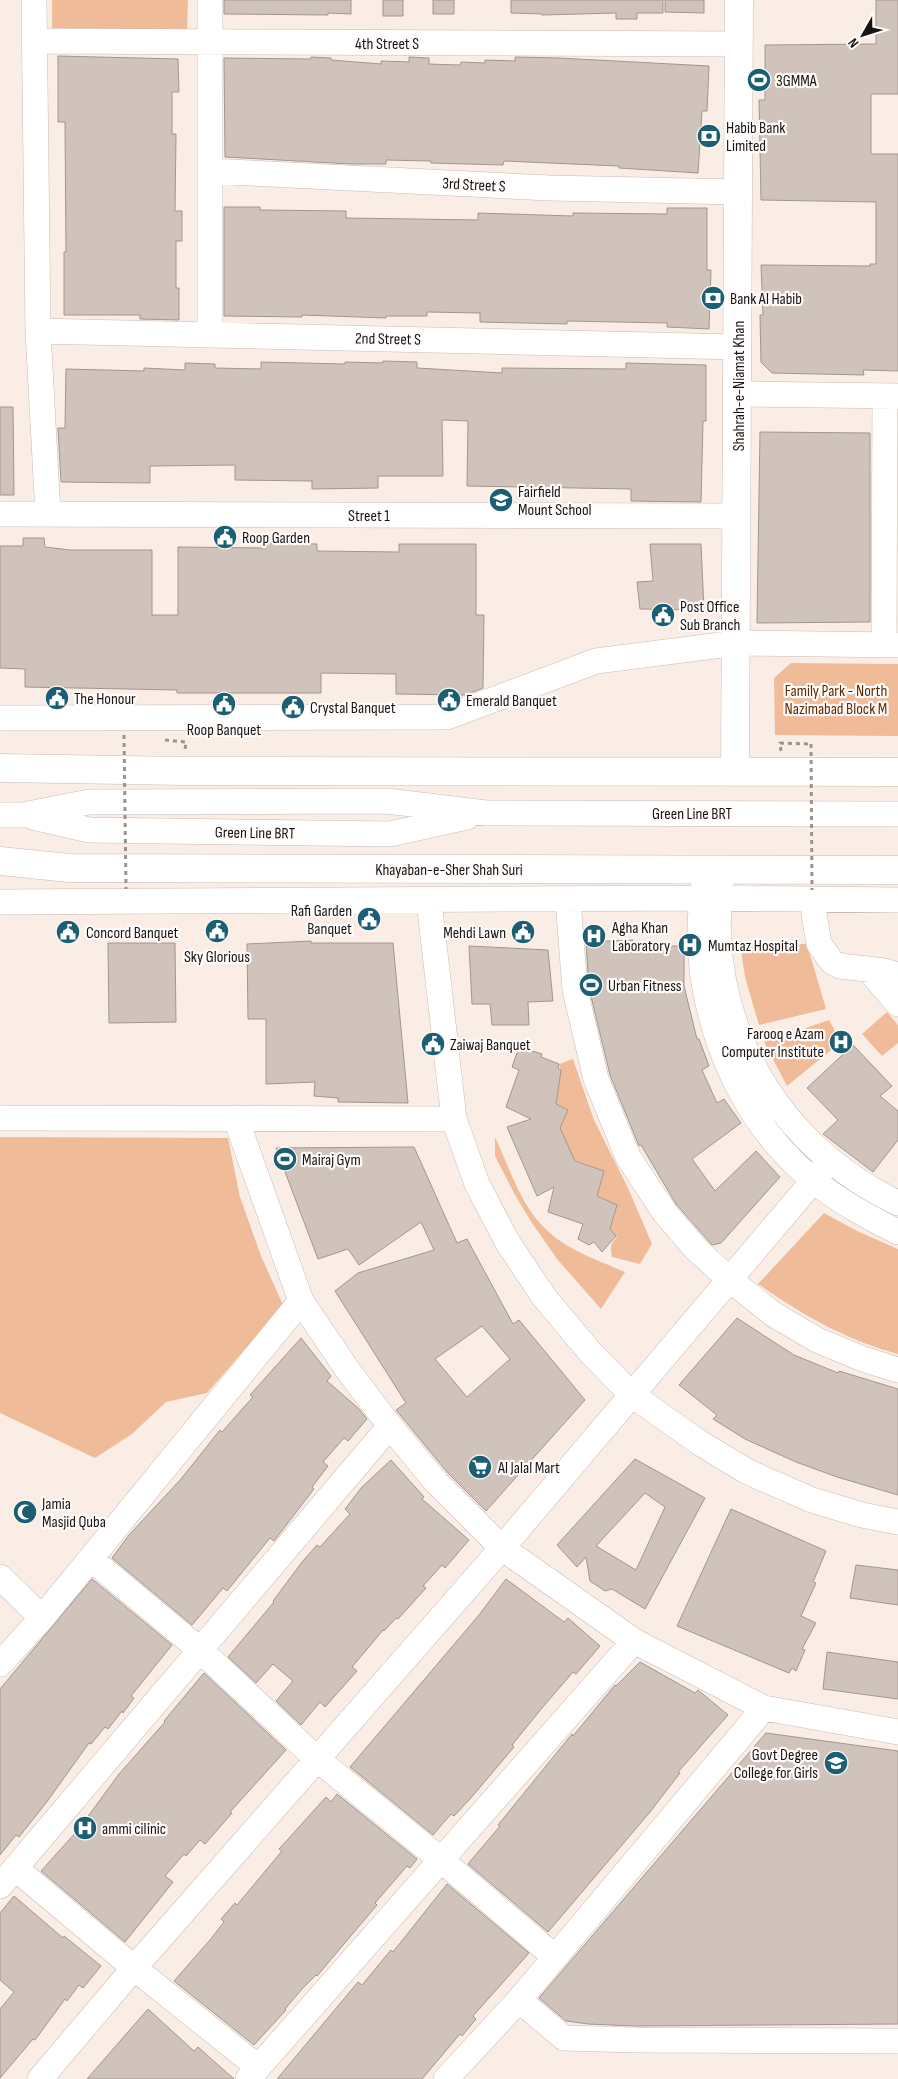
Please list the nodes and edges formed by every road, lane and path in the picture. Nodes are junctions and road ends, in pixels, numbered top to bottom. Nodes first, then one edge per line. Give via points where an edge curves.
1 (34, 0) edge
2 (210, 0) edge
3 (739, 0) edge
4 (34, 41) junction
5 (210, 42) junction
6 (739, 44) junction
7 (210, 171) junction
8 (738, 192) junction
9 (38, 331) junction
10 (210, 334) junction
11 (738, 348) junction
12 (738, 394) junction
13 (891, 396) edge
14 (0, 514) edge
15 (48, 514) junction
16 (737, 516) junction
17 (737, 643) junction
18 (891, 645) edge
19 (0, 718) edge
20 (124, 735) dead end
21 (812, 744) dead end
22 (0, 768) edge
23 (68, 769) junction
24 (735, 772) junction
25 (898, 772) edge
26 (0, 774) edge
27 (486, 813) junction
28 (898, 814) edge
29 (11, 815) edge
30 (0, 861) edge
31 (0, 868) edge
32 (69, 868) junction
33 (714, 870) junction
34 (898, 870) edge
35 (126, 889) dead end
36 (812, 896) junction
37 (710, 899) junction
38 (568, 900) junction
39 (898, 900) edge
40 (429, 901) junction
41 (0, 902) edge
42 (868, 969) junction
43 (898, 975) edge
44 (898, 1004) edge
45 (0, 1118) edge
46 (236, 1119) junction
47 (454, 1119) junction
48 (830, 1161) junction
49 (813, 1180) junction
50 (898, 1203) edge
51 (898, 1232) edge
52 (729, 1279) junction
53 (301, 1301) junction
54 (898, 1370) edge
55 (632, 1395) junction
56 (390, 1426) junction
57 (898, 1522) edge
58 (502, 1548) junction
59 (91, 1558) junction
60 (0, 1577) edge
61 (42, 1618) junction
62 (634, 1641) junction
63 (200, 1650) junction
64 (0, 1664) edge
65 (764, 1708) junction
66 (898, 1732) edge
67 (317, 1759) junction
68 (440, 1860) junction
69 (8, 1877) edge
70 (555, 1957) junction
71 (134, 1968) junction
72 (518, 2000) junction
73 (898, 2041) edge
74 (253, 2073) edge
75 (40, 2079) edge
76 (446, 2079) edge

1 - 4 street
2 - 5 street
3 - 6 main road, Shahrah-e-Niamat Khan
4 - 5 street, 4th Street S
4 - 9 street
5 - 6 street, 4th Street S
5 - 7 street
6 - 8 main road, Shahrah-e-Niamat Khan
7 - 8 street, 3rd Street S via 549,188
7 - 10 street
8 - 11 main road, Shahrah-e-Niamat Khan
9 - 10 street, 2nd Street S
9 - 15 street
10 - 11 street, 2nd Street S
11 - 12 main road, Shahrah-e-Niamat Khan
12 - 13 street
12 - 16 main road, Shahrah-e-Niamat Khan
13 - 18 street
14 - 15 street, Street 1
15 - 16 street, Street 1
16 - 17 main road, Shahrah-e-Niamat Khan
17 - 18 street
17 - 19 street via 596,661 447,717
17 - 24 main road, Shahrah-e-Niamat Khan
20 - 35 path, bridge
21 - 36 path, bridge
22 - 23 main road
23 - 24 main road
23 - 26 main road
24 - 25 main road
27 - 28 street, Green Line BRT
27 - 29 street, Green Line BRT via 387,801 89,802
27 - 29 street, Green Line BRT via 390,834 89,830
30 - 32 main road, Khayaban-e-Sher Shah Suri
31 - 32 main road
32 - 33 main road, Khayaban-e-Sher Shah Suri
33 - 34 main road, Khayaban-e-Sher Shah Suri
33 - 37 street
36 - 37 street
36 - 39 street
36 - 42 street via 824,953 840,966
37 - 38 street
37 - 48 street via 732,1016 755,1070 788,1119
37 - 49 street via 700,951 707,1003 722,1053 746,1100 776,1143
38 - 40 street
38 - 52 street via 577,999 596,1078 628,1157 665,1213 696,1249
40 - 41 street
40 - 47 street
42 - 43 street
42 - 44 street
45 - 46 street
46 - 47 street
46 - 53 street
47 - 55 street via 477,1184 508,1243 544,1297 590,1352
48 - 49 street
48 - 50 street via 872,1191
49 - 51 street via 859,1213
49 - 52 street
52 - 54 street via 773,1314 818,1340
52 - 55 street
53 - 56 street
53 - 59 street
55 - 57 street via 748,1472 812,1500
55 - 58 street
56 - 58 street via 436,1482
56 - 63 street
58 - 62 street
58 - 67 street
59 - 61 street
59 - 63 street
60 - 61 street
61 - 64 street
62 - 65 street
62 - 68 street
63 - 67 street
63 - 69 street
65 - 66 street
65 - 70 street
67 - 68 street
67 - 71 street
68 - 70 street
68 - 74 street
69 - 71 street
70 - 72 street
71 - 74 street
71 - 75 street
72 - 73 street via 564,2038
72 - 76 street

